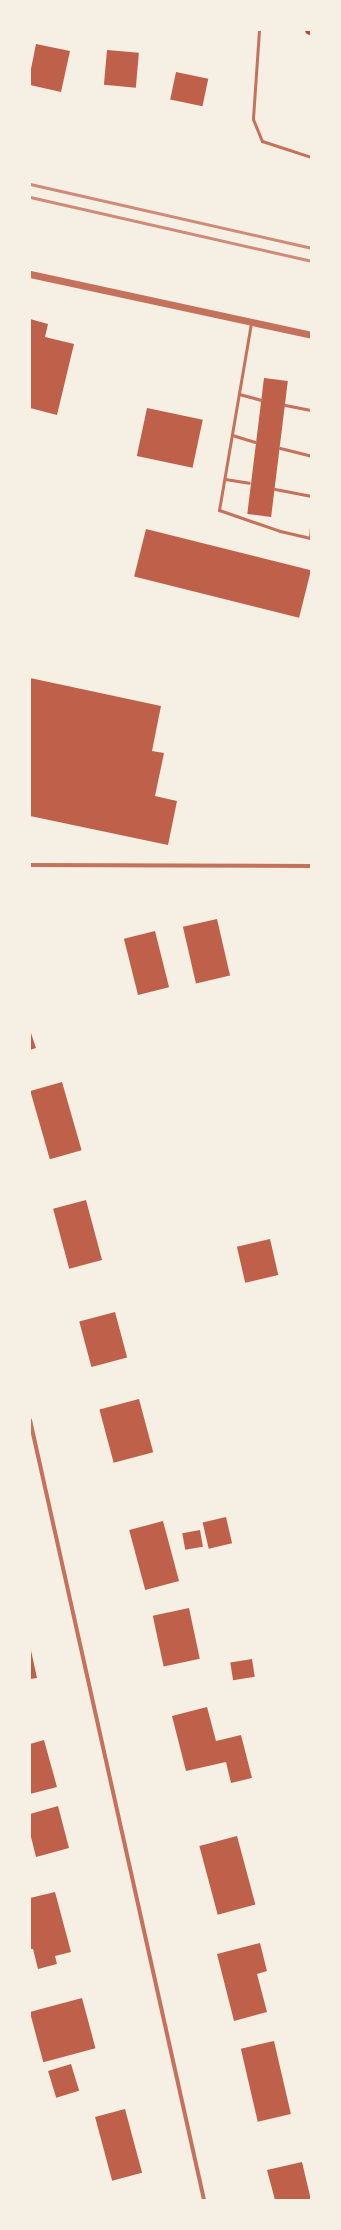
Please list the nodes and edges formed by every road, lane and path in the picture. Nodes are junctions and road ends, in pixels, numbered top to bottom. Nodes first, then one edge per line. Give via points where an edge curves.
1 (259, 30) edge
2 (311, 157) edge
3 (30, 274) edge
4 (251, 322) junction
5 (311, 335) edge
6 (239, 394) junction
7 (261, 400) dead end
8 (285, 405) dead end
9 (311, 410) edge
10 (232, 435) junction
11 (255, 442) dead end
12 (280, 448) dead end
13 (311, 456) edge
14 (224, 479) junction
15 (249, 483) dead end
16 (275, 488) dead end
17 (311, 496) edge
18 (311, 526) edge
19 (310, 538) edge
20 (30, 865) edge
21 (311, 866) edge
22 (30, 1420) edge
23 (204, 2200) edge

1 - 2 lane via 253,120 262,141
3 - 4 street
4 - 5 street
4 - 6 lane
6 - 7 lane
6 - 10 lane
8 - 9 lane
10 - 11 lane
10 - 14 lane
12 - 13 lane
14 - 15 lane
14 - 19 lane via 220,510 280,531
16 - 17 lane
18 - 19 lane
20 - 21 street
22 - 23 street

